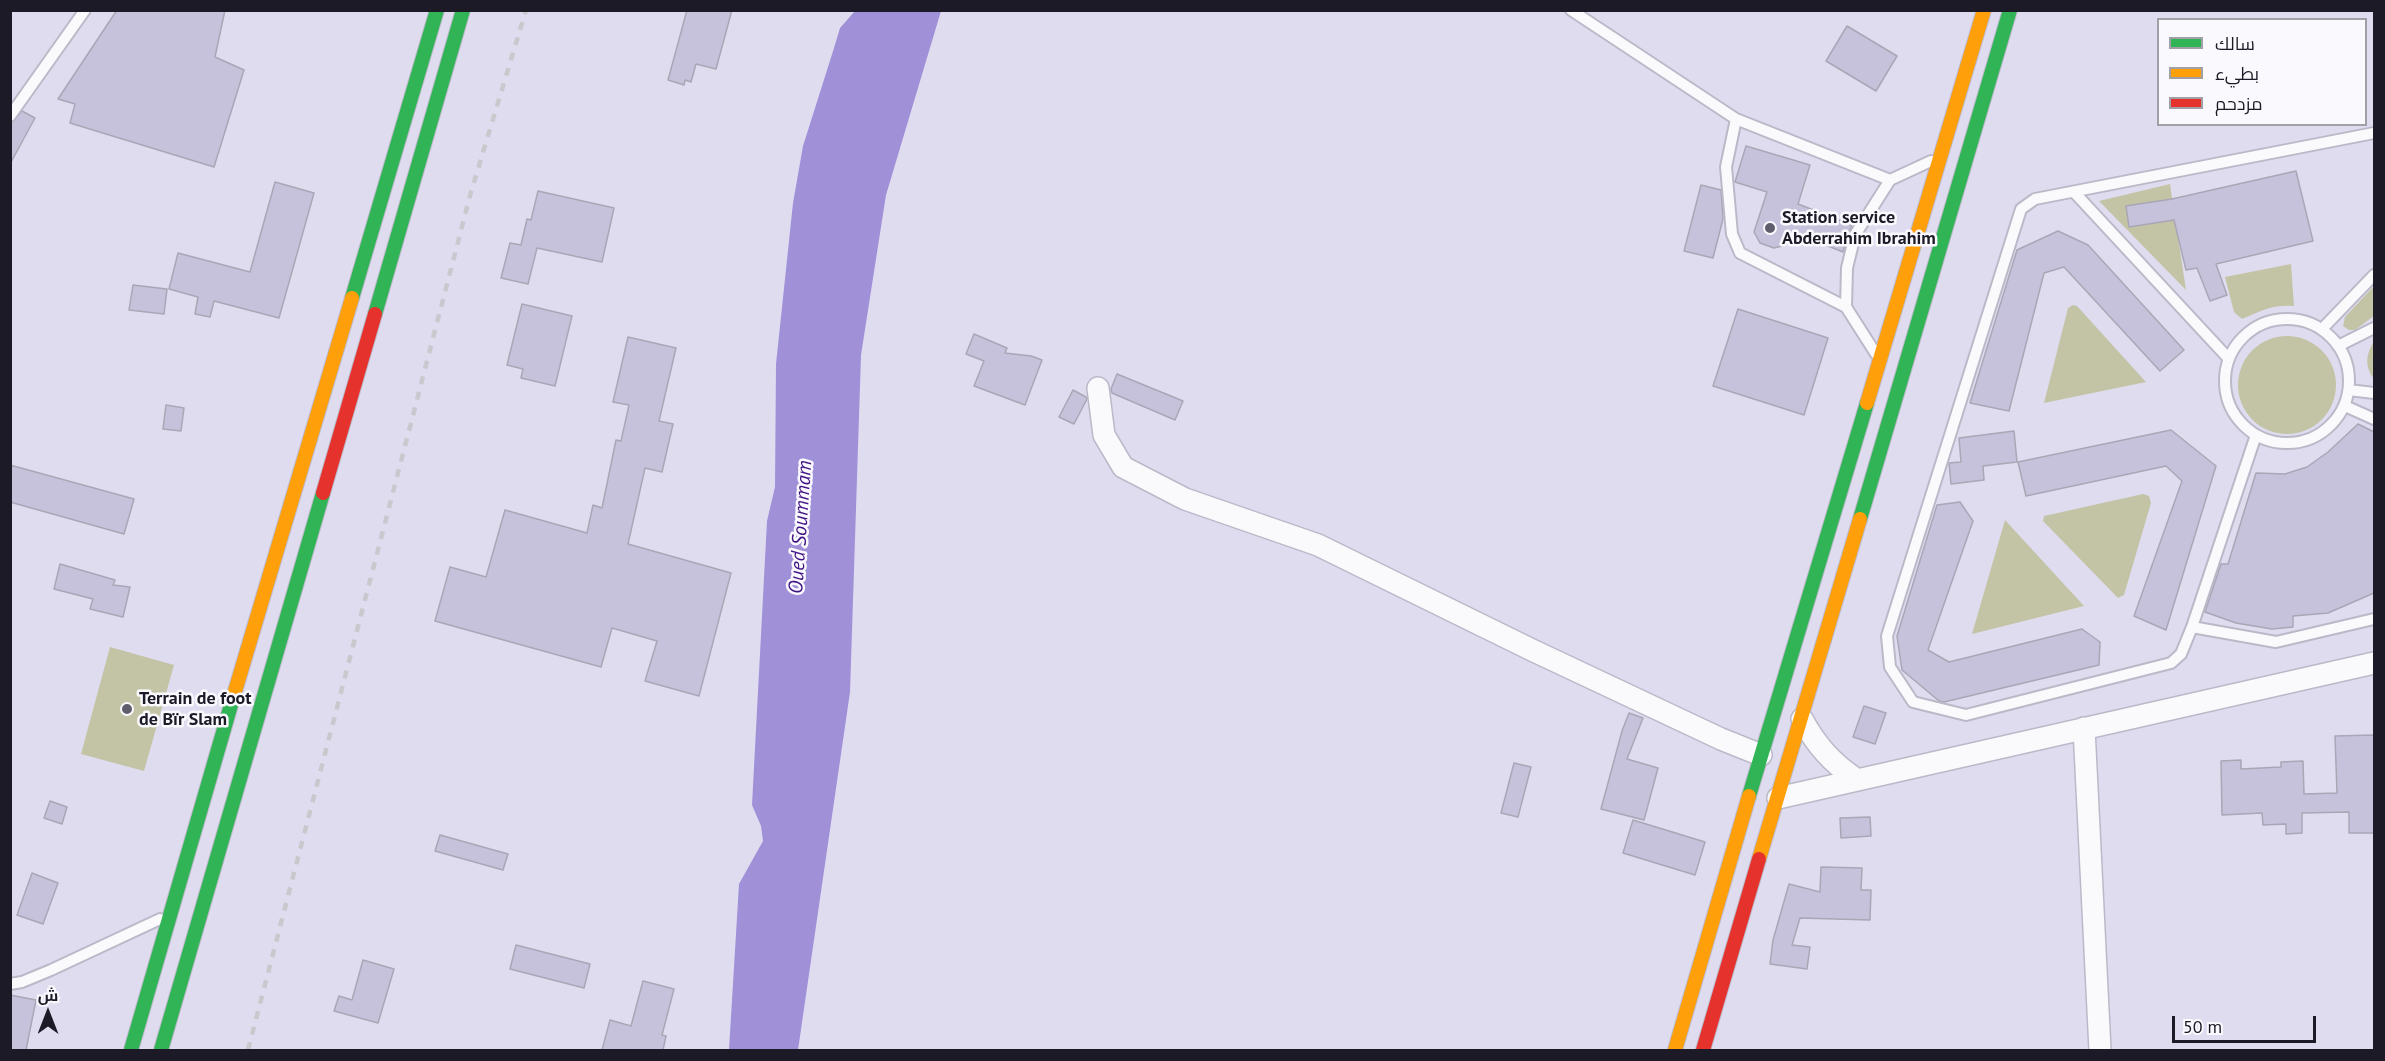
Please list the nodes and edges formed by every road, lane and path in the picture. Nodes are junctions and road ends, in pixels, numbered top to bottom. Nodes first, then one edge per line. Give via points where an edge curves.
1 (85, 10) edge
2 (437, 10) edge
3 (463, 10) edge
4 (1571, 10) edge
5 (1984, 10) edge
6 (2010, 10) edge
7 (10, 116) edge
8 (1736, 119) junction
9 (2374, 133) edge
10 (1942, 155) junction
11 (1890, 180) junction
12 (2074, 192) junction
13 (2374, 275) edge
14 (1846, 307) junction
15 (2374, 328) edge
16 (2322, 329) junction
17 (2338, 346) junction
18 (2229, 359) junction
19 (1881, 362) junction
20 (1098, 388) dead end
21 (2349, 390) junction
22 (2374, 393) edge
23 (2345, 406) junction
24 (2374, 419) edge
25 (2256, 435) junction
26 (2374, 619) edge
27 (2192, 627) junction
28 (2374, 663) edge
29 (1802, 719) junction
30 (2084, 728) junction
31 (1761, 754) junction
32 (1856, 779) junction
33 (1778, 798) junction
34 (169, 916) junction
35 (10, 984) edge
36 (131, 1050) edge
37 (161, 1050) edge
38 (1675, 1050) edge
39 (1703, 1050) edge
40 (2100, 1050) edge

1 - 7 lane
2 - 34 highway
3 - 37 highway
4 - 8 lane
5 - 10 highway
6 - 29 highway
8 - 11 lane
8 - 14 lane via 1726,167 1732,234 1740,253
9 - 12 lane
10 - 11 lane
10 - 19 highway
11 - 14 lane via 1855,235 1846,268
12 - 18 lane
12 - 27 lane via 2035,200 2021,209 1887,636 1890,667 1913,702 1966,715 2171,663 2181,654
13 - 16 lane
14 - 19 lane
15 - 17 lane
16 - 17 lane
16 - 18 lane via 2292,320 2264,324 2242,339
17 - 21 lane via 2349,372
18 - 25 lane via 2226,377 2230,404 2236,417
19 - 31 highway
20 - 31 street via 1104,435 1122,466 1185,499 1318,545 1532,651
21 - 22 lane
21 - 23 lane
23 - 24 lane
23 - 25 lane via 2333,423 2310,439 2283,443
25 - 27 lane
26 - 27 lane via 2276,642
28 - 30 street
29 - 32 street via 1824,753
29 - 33 highway
30 - 32 street via 1916,769
30 - 40 street
31 - 38 highway
32 - 33 street
33 - 39 highway
34 - 35 lane via 51,970
34 - 36 highway

